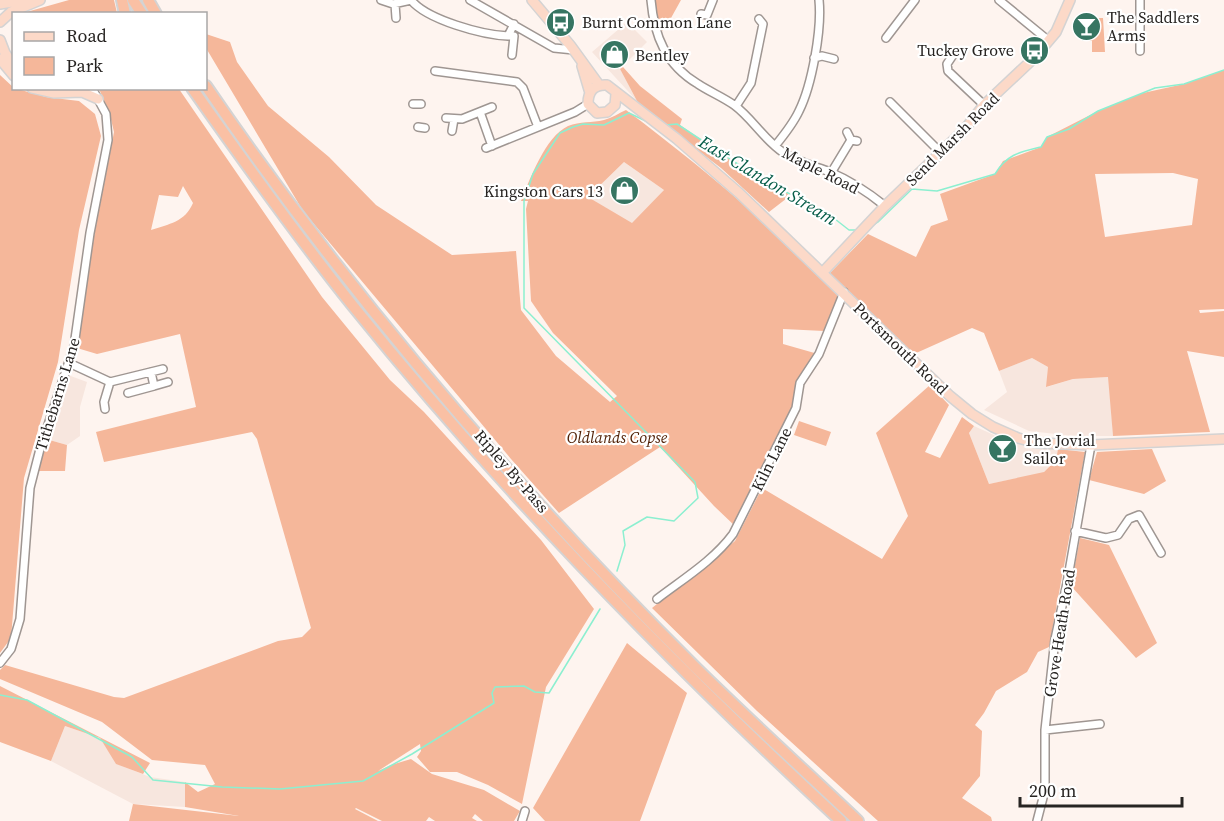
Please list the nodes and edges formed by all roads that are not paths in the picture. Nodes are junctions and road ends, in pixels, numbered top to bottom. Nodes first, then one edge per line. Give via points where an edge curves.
1 (24, 0) edge
2 (40, 0) edge
3 (381, 0) edge
4 (411, 0) edge
5 (470, 0) edge
6 (532, 0) edge
7 (651, 0) edge
8 (711, 0) edge
9 (819, 0) edge
10 (915, 0) edge
11 (999, 0) edge
12 (1070, 0) edge
13 (1140, 0) edge
14 (0, 4) edge
15 (395, 4) junction
16 (701, 14) dead end
17 (396, 18) dead end
18 (0, 22) edge
19 (764, 23) dead end
20 (514, 24) junction
21 (508, 36) junction
22 (886, 38) dead end
23 (0, 40) edge
24 (567, 41) junction
25 (1049, 41) junction
26 (546, 42) junction
27 (574, 50) junction
28 (1140, 51) dead end
29 (955, 52) dead end
30 (512, 55) dead end
31 (814, 58) junction
32 (0, 59) edge
33 (836, 59) dead end
34 (12, 63) edge
35 (581, 63) junction
36 (435, 71) dead end
37 (12, 74) edge
38 (599, 85) junction
39 (207, 87) edge
40 (41, 90) edge
41 (93, 90) edge
42 (193, 90) edge
43 (590, 93) junction
44 (616, 94) junction
45 (98, 99) junction
46 (890, 102) dead end
47 (984, 105) junction
48 (736, 106) junction
49 (492, 107) dead end
50 (591, 107) junction
51 (613, 108) junction
52 (637, 108) junction
53 (480, 112) junction
54 (538, 127) junction
55 (452, 131) dead end
56 (847, 132) dead end
57 (775, 146) junction
58 (940, 152) junction
59 (831, 173) junction
60 (885, 206) junction
61 (823, 272) junction
62 (844, 292) junction
63 (69, 363) junction
64 (163, 369) dead end
65 (151, 372) junction
66 (110, 382) junction
67 (168, 382) dead end
68 (154, 386) junction
69 (128, 393) dead end
70 (105, 409) dead end
71 (1224, 439) edge
72 (1091, 445) junction
73 (1075, 531) junction
74 (1161, 554) dead end
75 (657, 599) dead end
76 (0, 663) edge
77 (1100, 724) dead end
78 (1045, 730) junction
79 (525, 811) dead end
80 (522, 821) edge
81 (841, 821) edge
82 (858, 821) edge
83 (1036, 821) edge

1 - 14 main road
2 - 18 main road via 10,12
3 - 15 street
4 - 15 street
4 - 21 street via 420,9 446,20 492,35
5 - 20 street
6 - 24 main road, Portsmouth Road
7 - 48 street, Maple Road via 655,31 671,62 690,79
8 - 16 street via 707,15
9 - 31 street via 821,14
10 - 22 street
11 - 25 street
12 - 25 main road, Send Marsh Road
13 - 28 street
15 - 17 street
19 - 48 street via 751,83
20 - 21 street
20 - 26 street
21 - 30 street via 514,36
23 - 34 main road
24 - 26 street
24 - 27 main road, Portsmouth Road
25 - 47 main road, Send Marsh Road
26 - 27 street via 559,50
27 - 35 main road, Portsmouth Road
29 - 47 street via 947,64 948,71
31 - 33 street
31 - 57 street via 799,111
32 - 37 main road
35 - 38 main road, Portsmouth Road
35 - 43 main road, Portsmouth Road
36 - 54 street via 517,82
38 - 43 main road
38 - 44 main road, Portsmouth Road
39 - 82 highway, Ripley By-Pass via 329,256 527,491 698,669
40 - 45 main road via 82,92
41 - 45 street, Tithebarns Lane
42 - 81 highway, Ripley By-Pass via 314,257 520,501 690,679
43 - 50 main road, Portsmouth Road
44 - 51 main road
44 - 52 main road, Portsmouth Road
45 - 63 street, Tithebarns Lane via 106,114 108,140
46 - 58 street
47 - 58 main road, Send Marsh Road
48 - 57 street, Maple Road
49 - 53 street
50 - 51 main road via 602,113
50 - 54 street
51 - 52 main road
52 - 61 main road, Portsmouth Road via 730,184
53 - 54 street via 489,147
53 - 55 street via 462,119 450,118
56 - 59 street via 854,140
57 - 59 street, Maple Road via 805,164
58 - 60 main road, Send Marsh Road
59 - 60 street, Maple Road
60 - 61 main road, Send Marsh Road
61 - 62 main road, Portsmouth Road
62 - 72 main road, Portsmouth Road via 950,396 983,421 1037,443
62 - 75 street, Kiln Lane via 819,354 800,383 796,408 733,534
63 - 66 street
63 - 76 street, Tithebarns Lane via 34,471 20,619 11,649
64 - 65 street
65 - 66 street
65 - 68 street
66 - 70 street
67 - 68 street
68 - 69 street
71 - 72 main road, Portsmouth Road
72 - 73 street, Grove Heath Road
73 - 74 street via 1106,538 1118,535 1138,515
73 - 78 street, Grove Heath Road via 1054,639
77 - 78 street
78 - 83 street, Grove Heath Road via 1045,790
79 - 80 street

